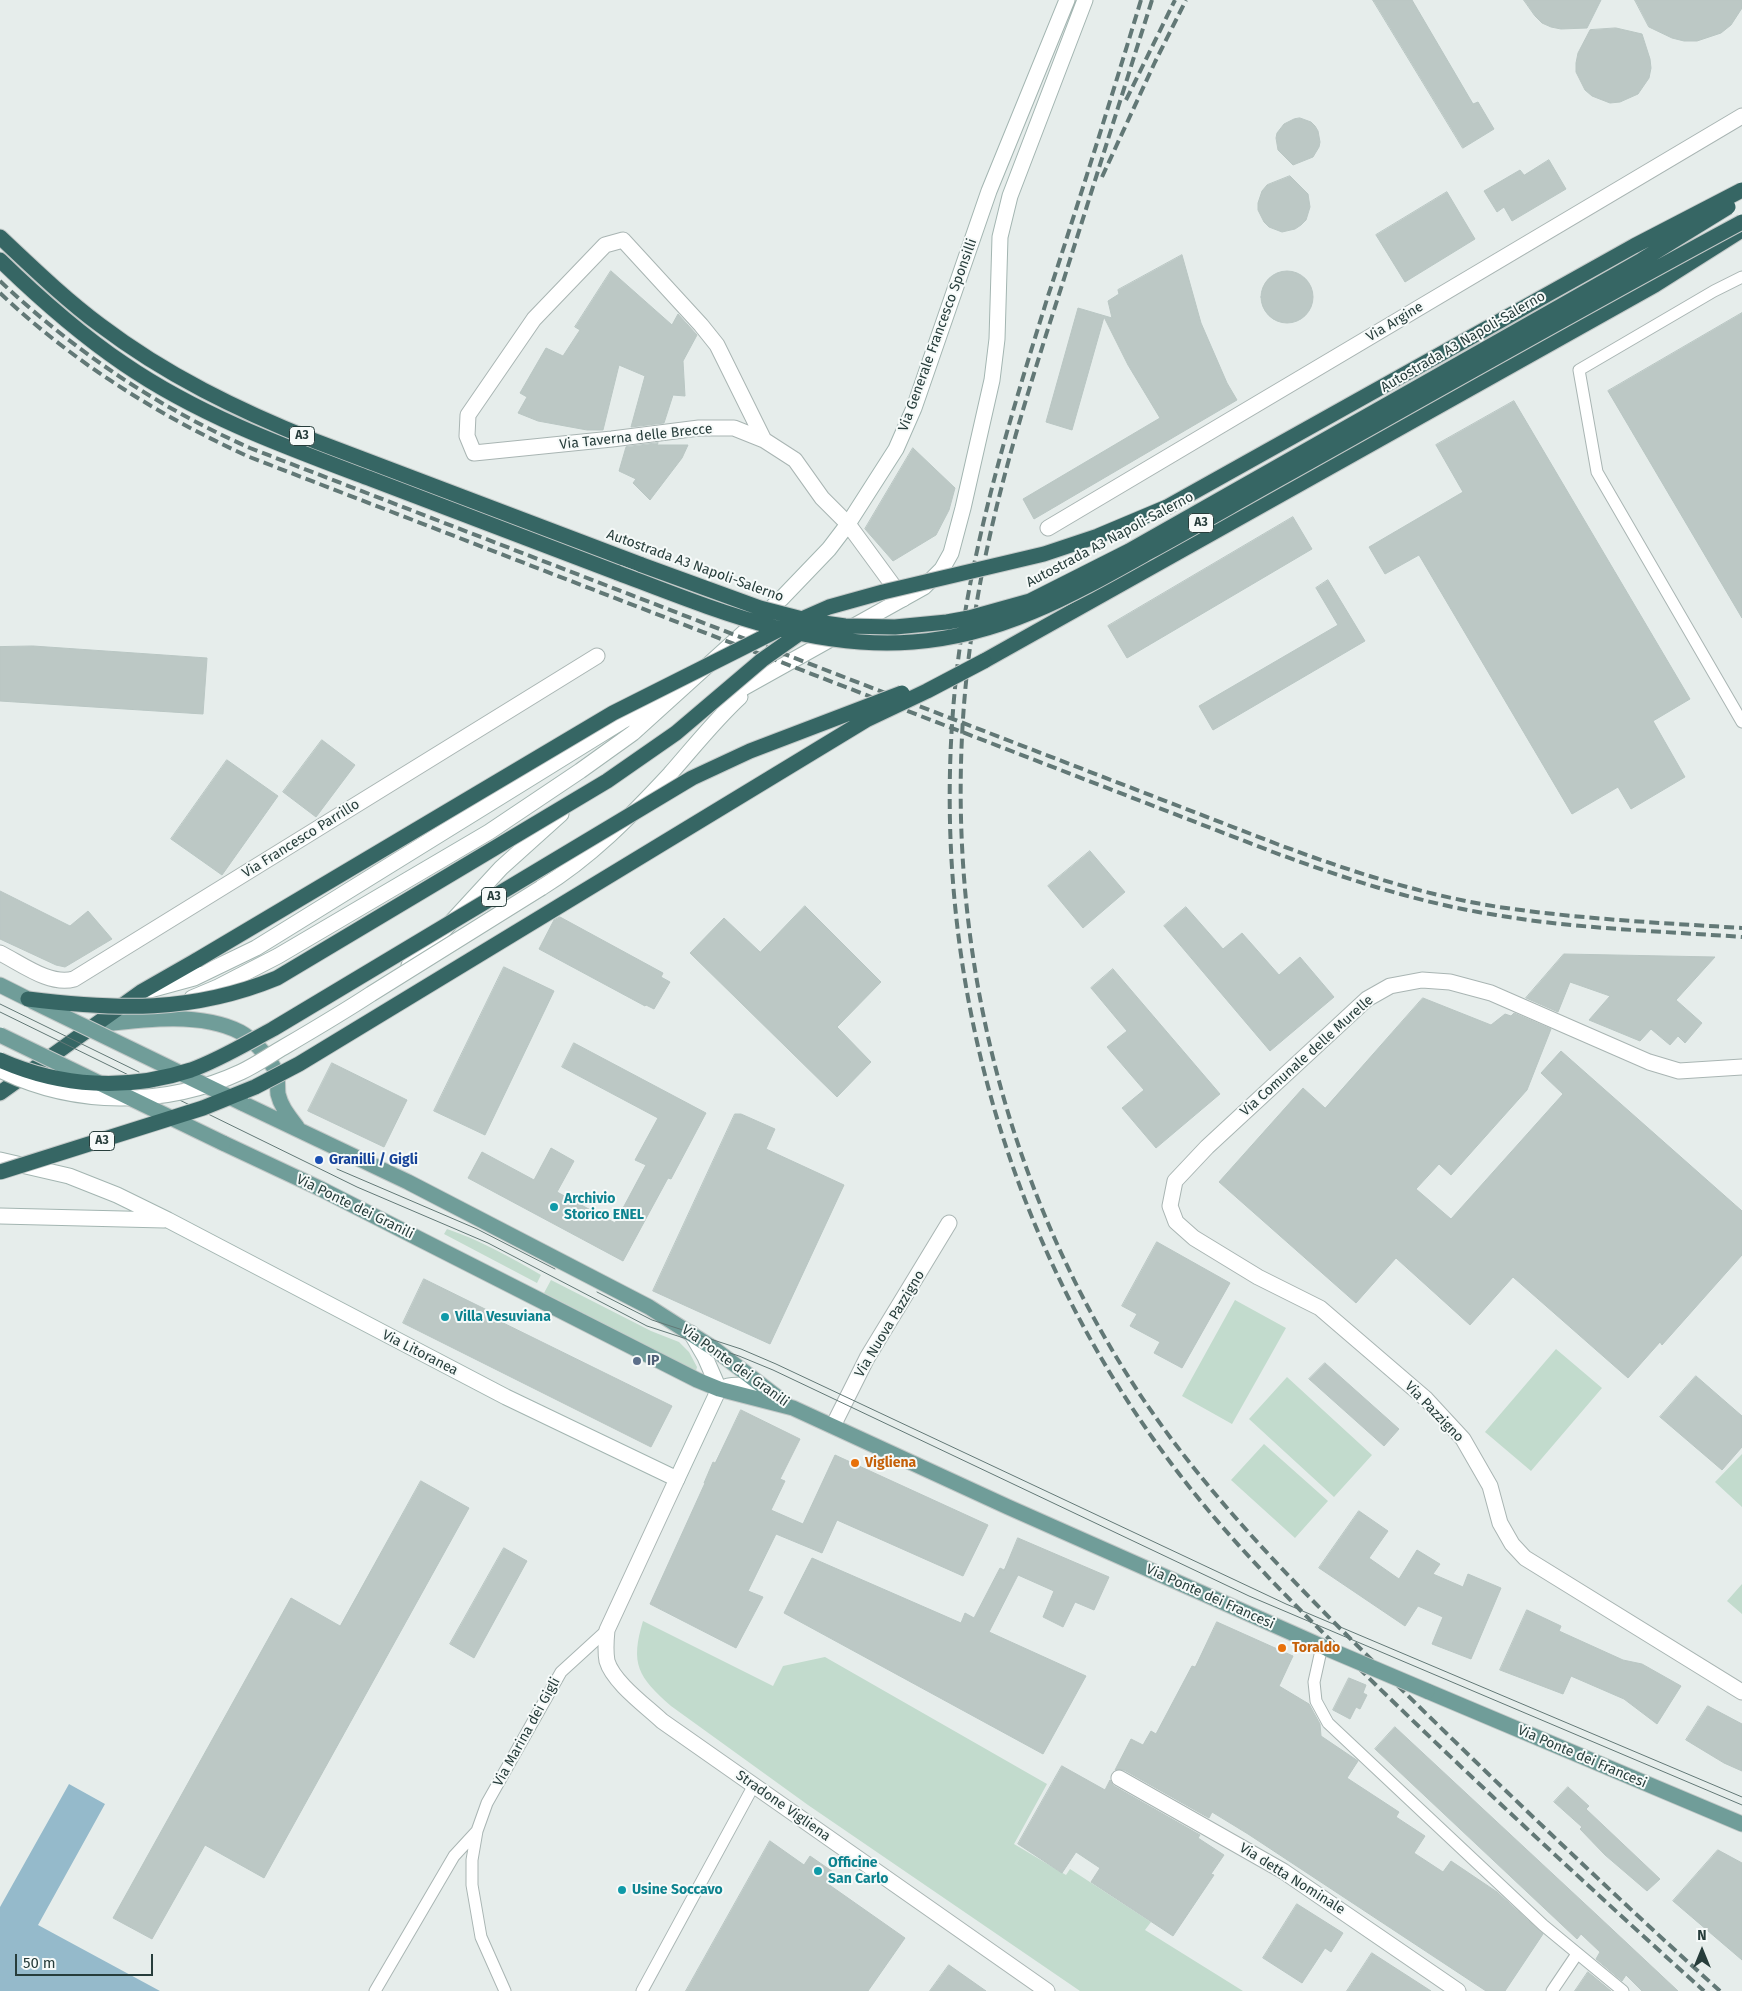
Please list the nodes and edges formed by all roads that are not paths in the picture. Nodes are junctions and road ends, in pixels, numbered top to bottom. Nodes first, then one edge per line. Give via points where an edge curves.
1 (1067, 0) edge
2 (1085, 0) edge
3 (1742, 116) edge
4 (1742, 190) edge
5 (1742, 198) edge
6 (1742, 222) edge
7 (1742, 230) edge
8 (0, 237) edge
9 (0, 260) edge
10 (1742, 277) edge
11 (764, 440) junction
12 (848, 524) junction
13 (1048, 528) dead end
14 (883, 592) junction
15 (904, 600) junction
16 (597, 656) dead end
17 (984, 661) junction
18 (762, 678) junction
19 (678, 691) junction
20 (1742, 722) edge
21 (0, 953) edge
22 (0, 985) edge
23 (141, 992) junction
24 (28, 999) junction
25 (181, 1003) junction
26 (96, 1024) junction
27 (0, 1035) edge
28 (0, 1060) edge
29 (1742, 1067) edge
30 (276, 1069) junction
31 (0, 1070) edge
32 (242, 1072) junction
33 (0, 1093) edge
34 (203, 1108) junction
35 (300, 1130) junction
36 (0, 1160) edge
37 (0, 1172) edge
38 (1170, 1206) joint
39 (0, 1216) edge
40 (168, 1220) junction
41 (949, 1223) dead end
42 (691, 1333) junction
43 (719, 1389) junction
44 (791, 1407) junction
45 (833, 1426) junction
46 (677, 1478) junction
47 (607, 1630) junction
48 (1325, 1647) junction
49 (1742, 1692) edge
50 (1120, 1778) dead end
51 (754, 1786) junction
52 (1742, 1824) edge
53 (477, 1831) junction
54 (1577, 1954) junction
55 (375, 1991) edge
56 (505, 1991) edge
57 (642, 1991) edge
58 (1047, 1991) edge
59 (1458, 1991) edge
60 (1552, 1991) edge
61 (1623, 1991) edge

1 - 12 street, Via Generale Francesco Sponsilli via 989,191 914,408 896,449
2 - 15 street, Via Generale Francesco Sponsilli via 1008,204 1000,237 997,339 992,380 951,552 942,569 924,587
3 - 13 street, Via Argine
4 - 14 highway, A3, bridge via 1634,246 1166,507 1098,536 1044,554
5 - 8 highway, Autostrada A3 Napoli-Salerno / A3, bridge via 1642,260 1128,551 1030,601 969,618 895,627 845,626 760,608 272,424 205,392 136,351 68,300
6 - 9 highway, Autostrada A3 Napoli-Salerno / A3, bridge via 1034,613 939,639 905,642 861,642 815,636 750,621 280,444 198,407 125,365 56,312
7 - 17 highway, A3 via 1655,285
10 - 20 lane via 1579,370 1597,472
11 - 11 street, Via Taverna delle Brecce via 717,345 623,240 605,245 534,319 468,415 466,436 474,453 699,428 734,428
11 - 12 street via 795,460 822,498
12 - 15 street
12 - 19 street, Via Generale Francesco Sponsilli via 781,599
14 - 23 highway, A3, bridge via 829,607 796,621 640,699
14 - 25 highway, A3, bridge via 828,617 790,640 676,732 607,781 296,968 232,995
15 - 18 street, Via Generale Francesco Sponsilli
16 - 21 street, Via Francesco Parrillo via 74,979 65,982 49,978
17 - 28 highway, A3, bridge via 750,750 692,778 273,1029 192,1070 136,1083 92,1084 42,1076
17 - 34 highway, A3, bridge via 866,720 299,1064 255,1087
18 - 30 street via 718,702 587,791 501,868 420,956 298,1036
18 - 32 street, bridge via 727,708 670,774 604,840 563,874
19 - 23 street via 621,722 256,948 194,978
19 - 25 street, bridge via 633,734 489,832 278,956
22 - 24 main road, Via Ponte dei Granili
23 - 26 highway, A3
24 - 25 highway, A3, bridge via 109,1007
24 - 35 main road, Via Ponte dei Granili, bridge
26 - 30 main road via 142,1020 212,1023 241,1032
26 - 33 highway, A3
27 - 43 main road, Via Ponte dei Granili, bridge via 321,1189
29 - 38 street, Via Comunale delle Murelle via 1679,1071 1649,1062 1491,993 1450,982 1422,980 1390,986 1367,999 1207,1147 1175,1181
30 - 35 main road via 283,1108
31 - 32 street, bridge via 52,1090 98,1098 172,1094
32 - 34 street, bridge
34 - 37 highway, A3, bridge
35 - 42 main road, Via Ponte dei Granili via 649,1307
36 - 40 street, Via Litoranea via 69,1176
38 - 49 street, Via Pazzigno via 1176,1222 1194,1238 1258,1278 1320,1308 1426,1399 1463,1439 1490,1486 1500,1523 1525,1558
39 - 40 street
40 - 46 street, Via Litoranea via 506,1397
41 - 45 street, Via Nuova Pazzigno via 867,1358
42 - 43 street
42 - 44 main road, Via Ponte dei Granili
43 - 44 main road, Via Ponte dei Granili
43 - 46 street, Via Marina dei Gigli
44 - 45 main road, Via Ponte dei Francesi
45 - 48 main road, Via Ponte dei Francesi
46 - 47 street, Via Marina dei Gigli
47 - 51 street, Stradone Vigliena via 607,1662 614,1676 662,1721
47 - 53 lane, Via Marina dei Gigli via 561,1672 487,1804
48 - 52 main road, Via Ponte dei Francesi, bridge
48 - 54 lane via 1314,1682 1316,1701 1328,1723
50 - 59 street, Via detta Nominale via 1283,1871
51 - 57 lane
51 - 58 street, Stradone Vigliena
53 - 55 lane via 454,1856
53 - 56 lane, Via Marina dei Gigli via 472,1885 481,1937
54 - 60 lane
54 - 61 lane

